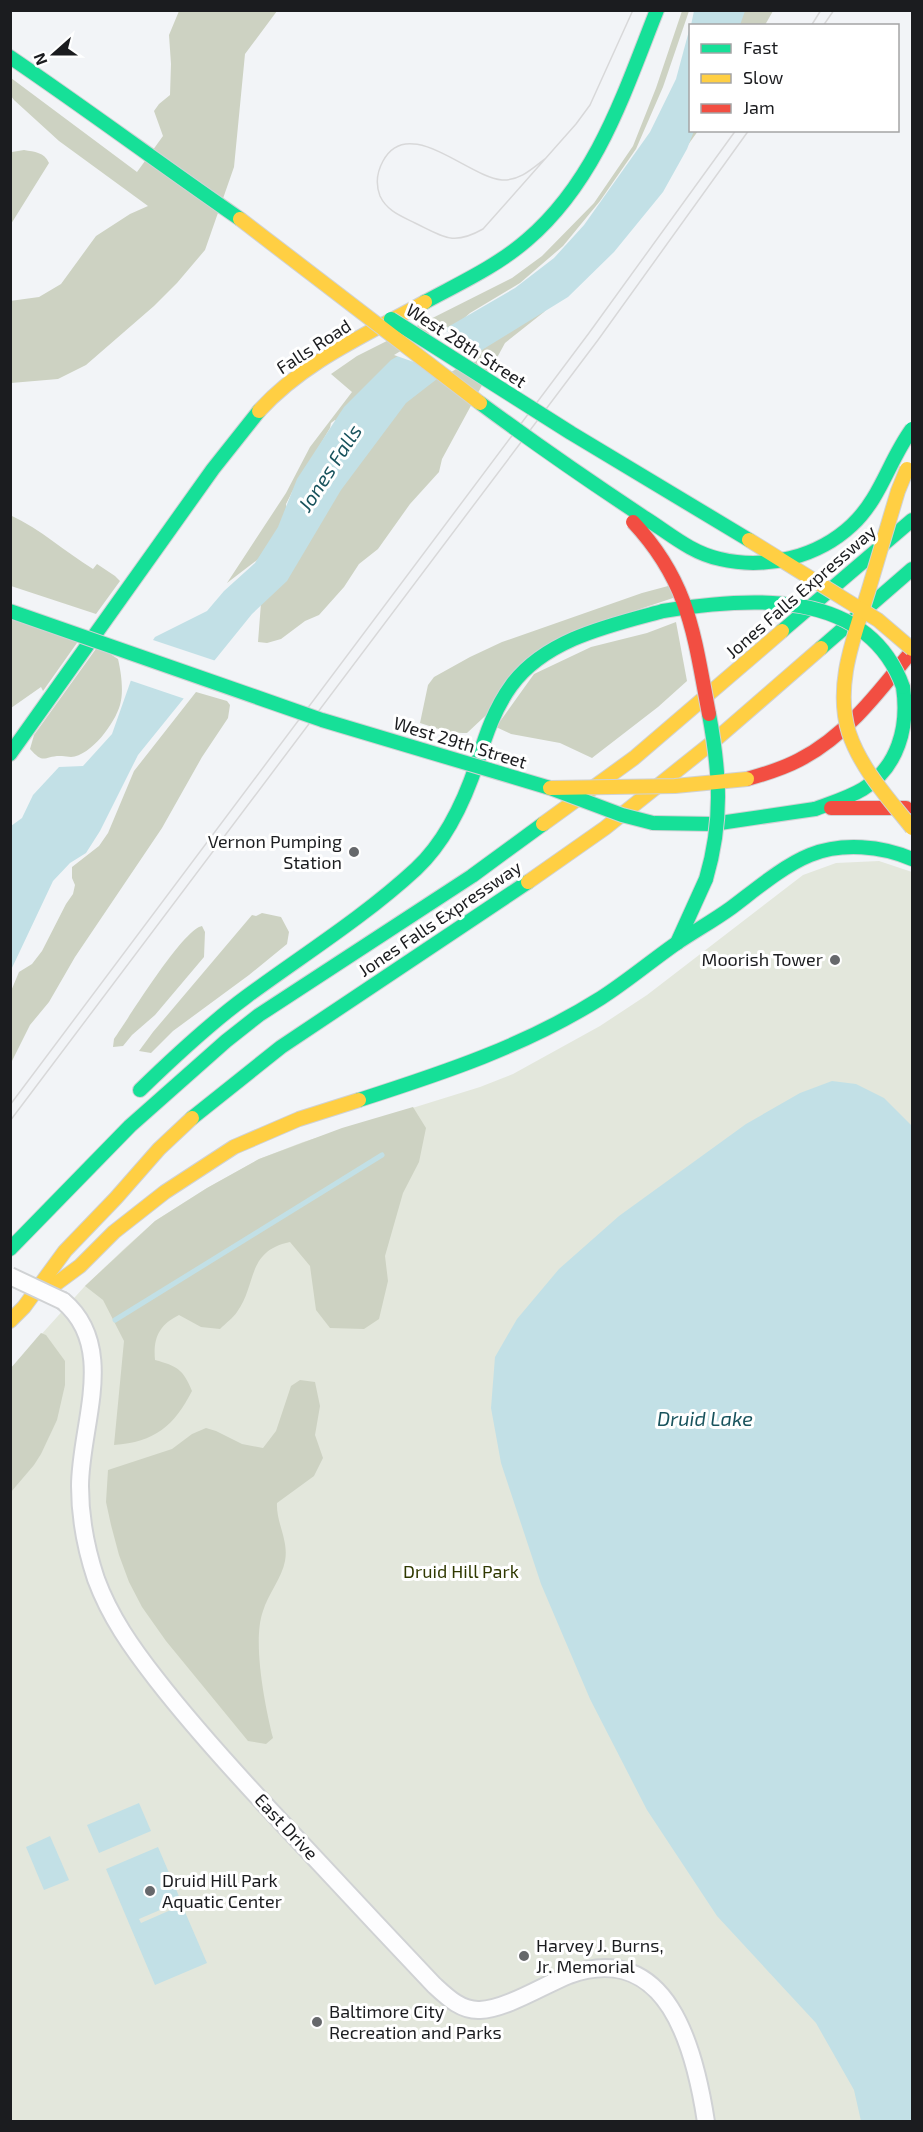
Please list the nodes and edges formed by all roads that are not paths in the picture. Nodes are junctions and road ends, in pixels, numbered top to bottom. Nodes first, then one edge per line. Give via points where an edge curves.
1 (657, 10) edge
2 (10, 57) edge
3 (240, 219) junction
4 (912, 429) edge
5 (912, 458) edge
6 (572, 470) junction
7 (912, 520) edge
8 (912, 569) edge
9 (764, 589) dead end
10 (806, 589) dead end
11 (841, 596) junction
12 (10, 611) edge
13 (663, 611) junction
14 (912, 649) edge
15 (10, 754) edge
16 (549, 788) junction
17 (912, 808) edge
18 (815, 809) junction
19 (912, 828) edge
20 (912, 859) edge
21 (677, 943) junction
22 (129, 1100) dead end
23 (57, 1181) dead end
24 (26, 1232) junction
25 (10, 1249) edge
26 (10, 1276) edge
27 (24, 1307) junction
28 (10, 1321) edge
29 (706, 2121) edge

1 - 15 main road, Falls Road via 607,133 584,177 565,202 526,241 505,255 331,354 279,391 232,442
2 - 3 main road, West 28th Street
3 - 6 main road, bridge
3 - 11 main road, West 28th Street, bridge via 485,380
4 - 6 main road, bridge via 895,453 876,495 838,537 821,546 759,564 703,555
5 - 19 main road, bridge via 898,491 852,645 843,700 858,752
6 - 21 main road, bridge via 640,529 660,554 689,614 720,790 715,848 706,879
7 - 24 main road, Jones Falls Expressway via 634,758 447,892 260,1015 193,1068
8 - 27 main road, Jones Falls Expressway via 714,741 605,828 281,1047 201,1109 65,1251
9 - 13 main road, bridge via 713,595
10 - 11 main road, bridge
11 - 14 main road, West 28th Street, bridge
12 - 16 main road, West 29th Street, bridge via 322,720
13 - 18 main road, bridge via 729,601 793,603 836,616 886,651 897,669 907,704 902,738 875,780
13 - 22 main road via 590,632 544,655 526,670 500,703 466,793 446,835 431,853 371,906 215,1022
14 - 16 main road, bridge via 836,737 786,767 747,779 663,787
16 - 18 main road, West 29th Street, bridge via 653,823 712,824
17 - 18 main road, West 29th Street
20 - 21 main road via 878,848 848,847 809,855
21 - 27 main road via 601,998 501,1052 299,1119 234,1147 165,1192 114,1232 80,1266
23 - 24 main road
24 - 25 main road, Jones Falls Expressway
26 - 29 street, East Drive, bridge via 63,1301 85,1328 92,1355 91,1394 80,1485 83,1531 96,1580 128,1641 212,1748 453,2002 482,2011 582,1971 599,1968 617,1969 644,1981 658,1992 681,2025 696,2067
27 - 28 main road, Jones Falls Expressway

